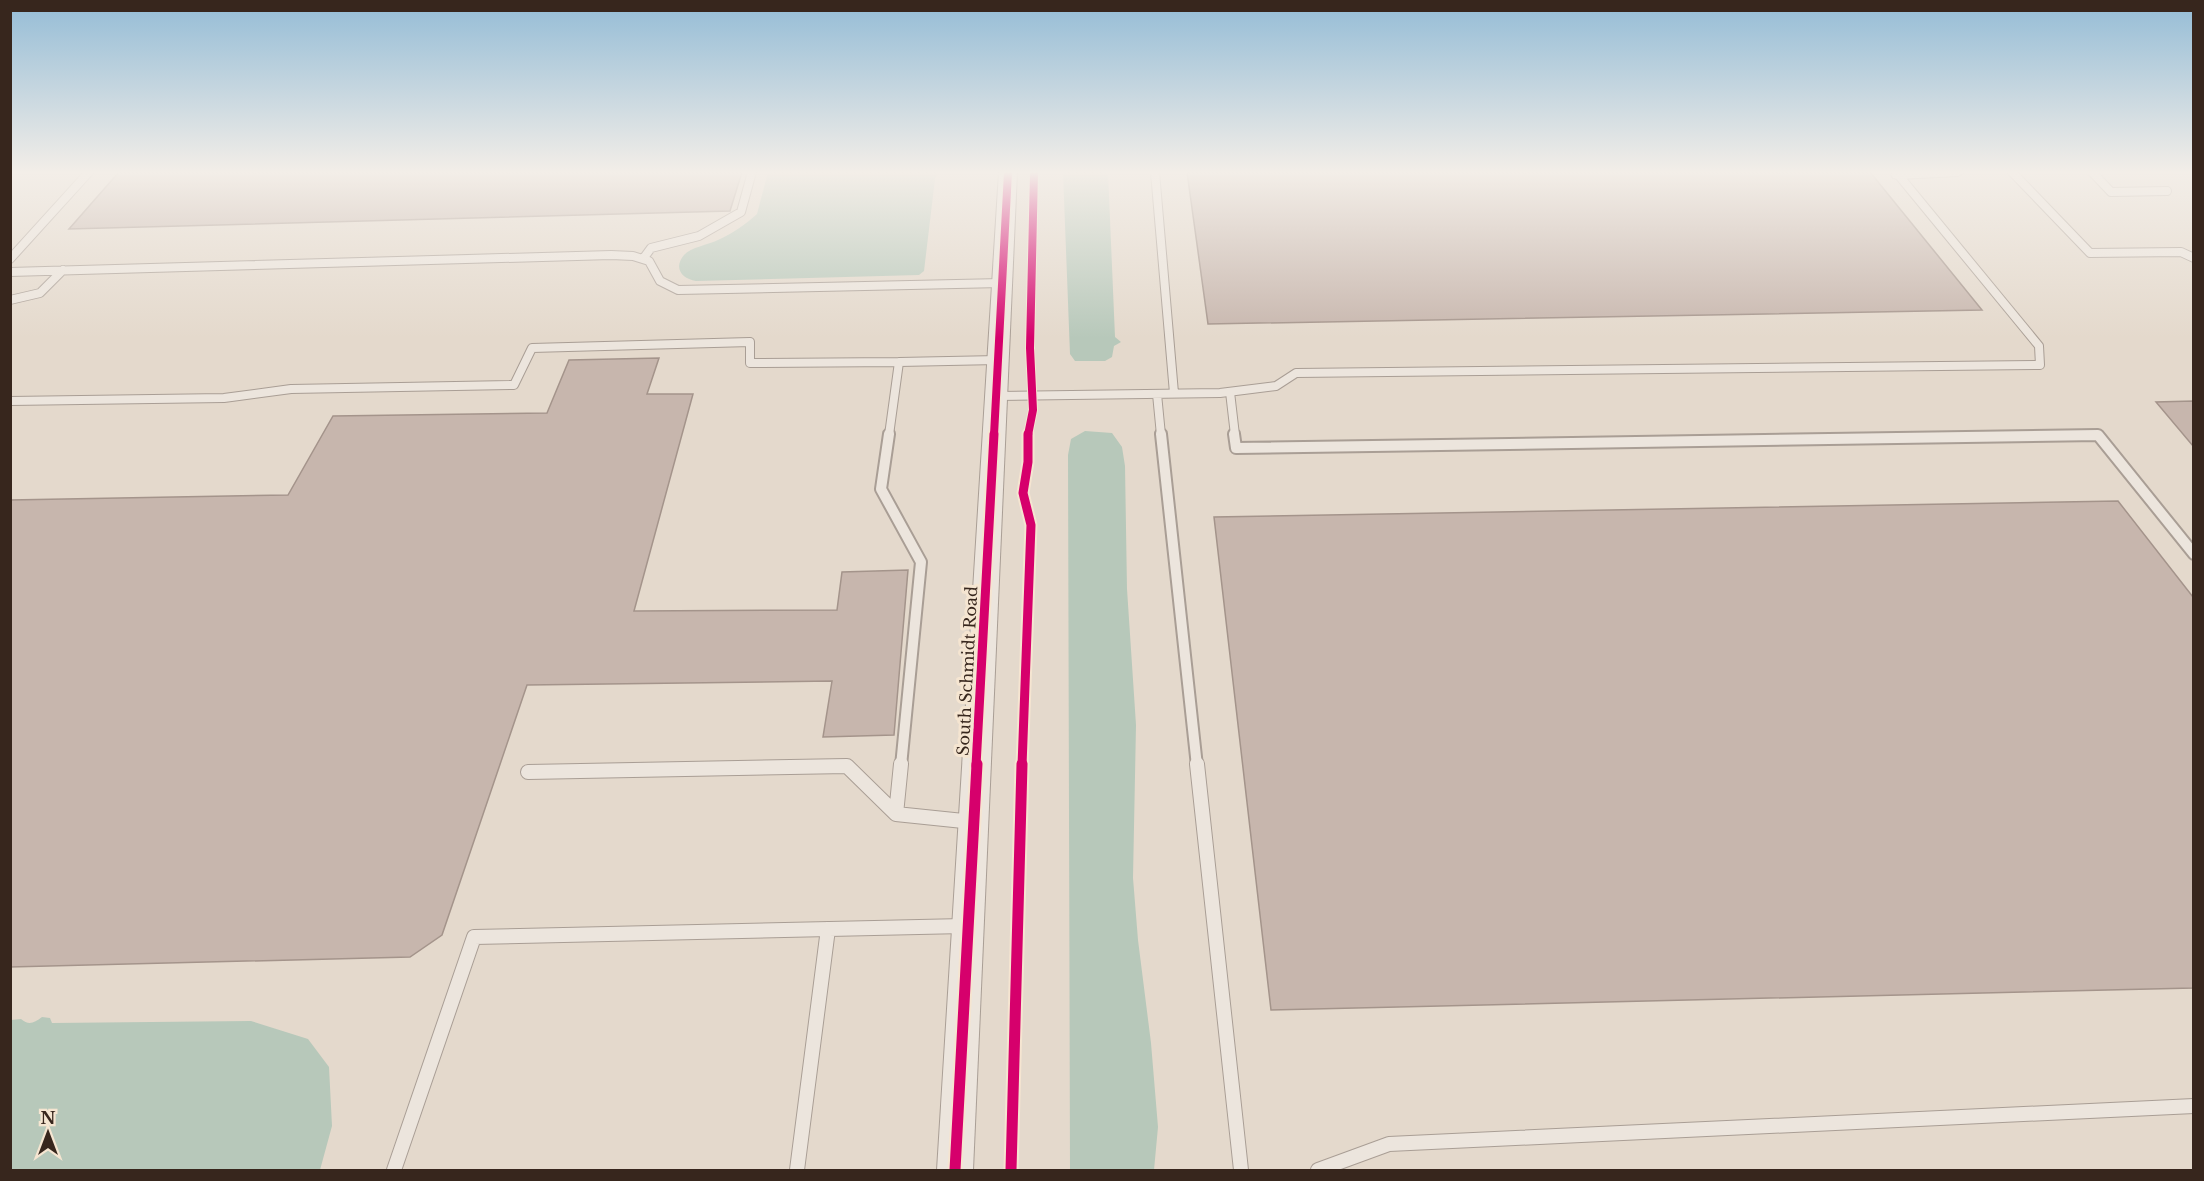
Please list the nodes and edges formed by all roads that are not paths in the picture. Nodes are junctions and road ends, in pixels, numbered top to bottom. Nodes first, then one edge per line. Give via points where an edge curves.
1 (39, 227) edge
2 (717, 227) edge
3 (1005, 227) edge
4 (1160, 227) edge
5 (1941, 227) edge
6 (2065, 227) edge
7 (2193, 258) edge
8 (10, 259) edge
9 (643, 259) junction
10 (63, 270) junction
11 (10, 272) edge
12 (1002, 283) junction
13 (10, 300) edge
14 (998, 360) junction
15 (899, 362) junction
16 (1230, 392) junction
17 (1174, 393) junction
18 (1157, 394) junction
19 (996, 396) junction
20 (10, 401) edge
21 (2193, 554) edge
22 (528, 772) dead end
23 (896, 814) junction
24 (973, 822) junction
25 (968, 926) junction
26 (828, 929) junction
27 (2193, 1106) edge
28 (394, 1170) edge
29 (797, 1170) edge
30 (955, 1170) edge
31 (1240, 1170) edge
32 (1318, 1170) edge

1 - 8 lane
2 - 9 lane via 699,238 651,248
3 - 12 street, South Schmidt Road
4 - 17 lane
5 - 16 lane via 2039,346 2040,365 1296,373 1276,386
6 - 7 lane via 2090,253 2181,252
9 - 10 lane via 611,255
9 - 12 lane via 649,261 660,281 678,290
10 - 11 lane
10 - 13 lane via 40,293
12 - 14 street, South Schmidt Road
14 - 15 lane
14 - 19 street, South Schmidt Road
15 - 20 lane via 750,363 750,342 532,348 514,385 291,389 224,398
15 - 23 lane via 881,489 921,562
16 - 17 lane
16 - 21 lane via 1236,448 2098,435
17 - 18 lane
18 - 19 lane
18 - 31 lane
19 - 24 street, South Schmidt Road
22 - 23 lane via 847,766
23 - 24 lane
24 - 25 street, South Schmidt Road
25 - 26 lane
25 - 30 street, South Schmidt Road
26 - 28 lane via 474,937
26 - 29 lane
27 - 32 lane via 1389,1144

